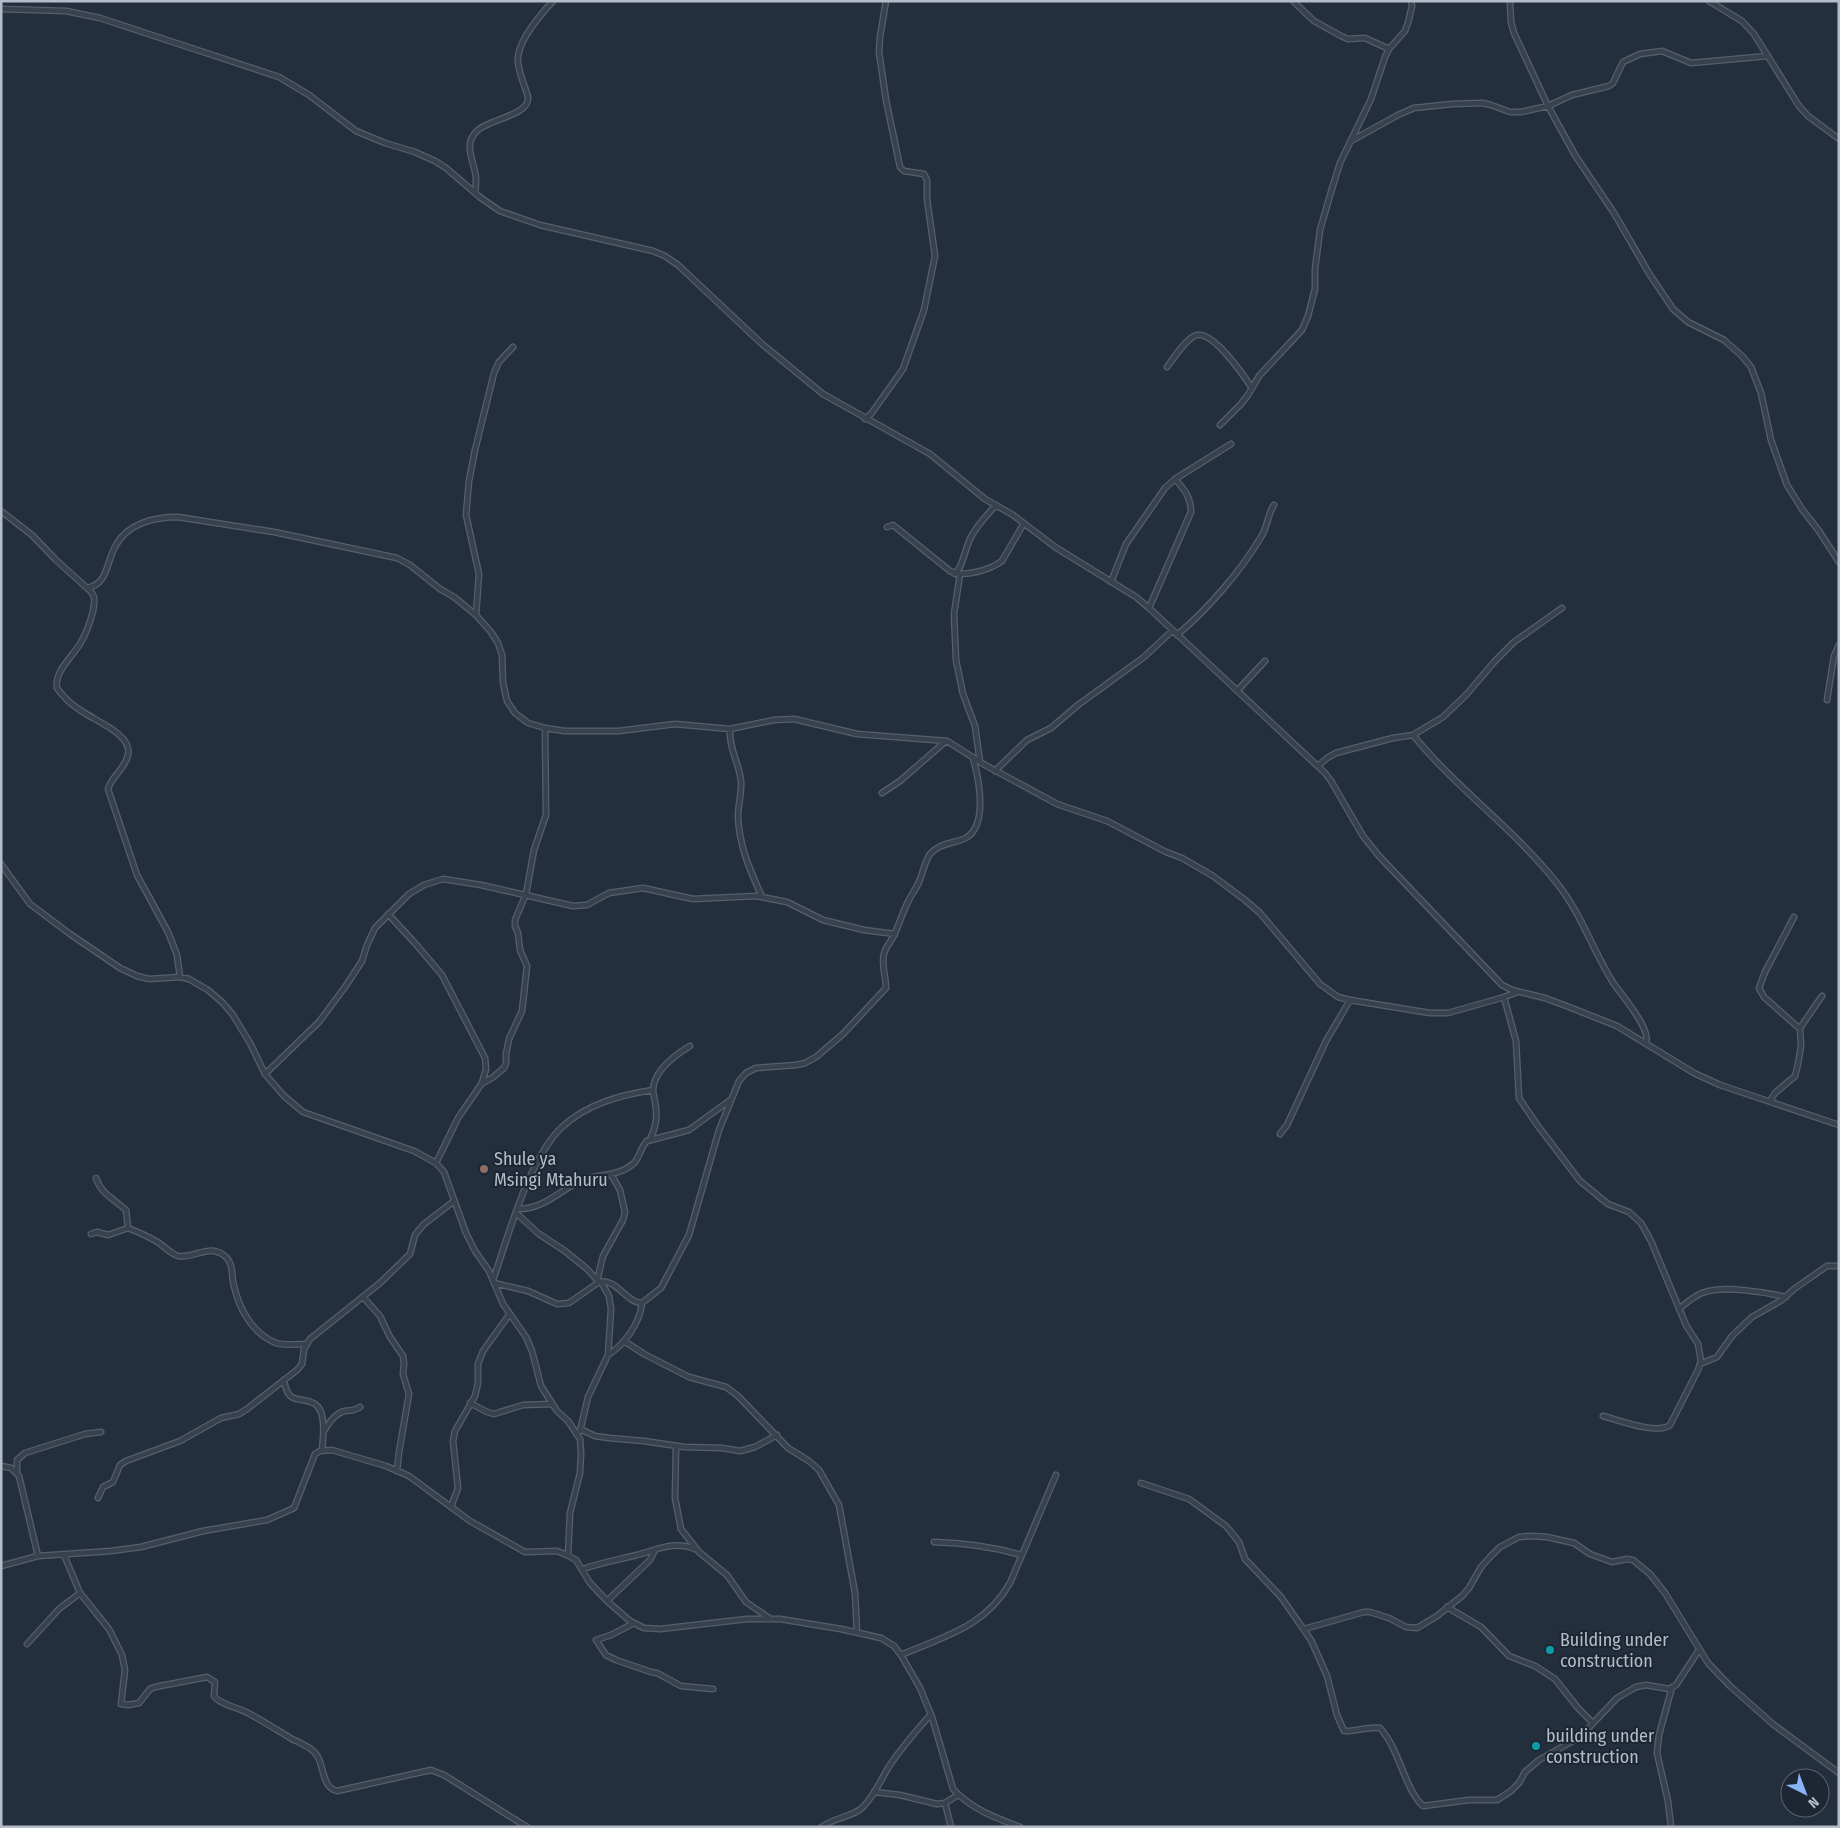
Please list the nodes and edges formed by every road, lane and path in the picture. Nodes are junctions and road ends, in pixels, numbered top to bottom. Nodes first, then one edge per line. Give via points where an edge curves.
1 (553, 1) edge
2 (886, 1) edge
3 (1293, 1) edge
4 (1411, 1) edge
5 (1510, 1) edge
6 (1709, 1) edge
7 (1, 9) edge
8 (1389, 48) junction
9 (1768, 56) junction
10 (1548, 106) junction
11 (1839, 139) edge
12 (1350, 142) junction
13 (475, 192) junction
14 (513, 347) dead end
15 (1167, 367) dead end
16 (1252, 388) junction
17 (865, 419) junction
18 (1220, 425) dead end
19 (1231, 444) dead end
20 (1175, 479) junction
21 (996, 505) junction
22 (1274, 505) dead end
23 (1, 511) edge
24 (1024, 523) junction
25 (887, 527) dead end
26 (1839, 562) edge
27 (958, 574) junction
28 (1111, 582) junction
29 (87, 588) junction
30 (1149, 608) junction
31 (1562, 608) dead end
32 (476, 615) junction
33 (1172, 631) junction
34 (1177, 635) junction
35 (1839, 645) edge
36 (1265, 661) dead end
37 (1237, 691) junction
38 (1826, 700) dead end
39 (545, 728) junction
40 (730, 729) junction
41 (1413, 735) junction
42 (946, 741) junction
43 (974, 758) junction
44 (980, 762) junction
45 (1318, 766) junction
46 (995, 771) junction
47 (882, 792) dead end
48 (1, 864) edge
49 (526, 894) junction
50 (762, 897) junction
51 (388, 914) junction
52 (1794, 917) dead end
53 (894, 934) junction
54 (180, 977) junction
55 (1518, 992) junction
56 (1822, 996) dead end
57 (1504, 997) junction
58 (1350, 1000) junction
59 (1800, 1029) junction
60 (1646, 1042) junction
61 (690, 1046) dead end
62 (265, 1074) junction
63 (481, 1084) junction
64 (653, 1090) junction
65 (730, 1100) junction
66 (1770, 1100) junction
67 (1839, 1125) edge
68 (1280, 1134) dead end
69 (650, 1140) junction
70 (436, 1163) junction
71 (611, 1174) junction
72 (96, 1178) dead end
73 (454, 1201) junction
74 (517, 1211) junction
75 (128, 1228) junction
76 (91, 1234) dead end
77 (1839, 1266) edge
78 (493, 1282) junction
79 (599, 1282) junction
80 (1786, 1297) junction
81 (364, 1298) junction
82 (642, 1303) junction
83 (1679, 1309) junction
84 (509, 1315) junction
85 (624, 1341) junction
86 (307, 1344) junction
87 (608, 1354) junction
88 (1700, 1364) junction
89 (284, 1380) junction
90 (470, 1403) junction
91 (552, 1404) junction
92 (360, 1407) dead end
93 (1603, 1416) dead end
94 (580, 1429) junction
95 (101, 1432) dead end
96 (324, 1432) junction
97 (777, 1435) junction
98 (579, 1437) junction
99 (676, 1446) junction
100 (322, 1450) junction
101 (1, 1466) edge
102 (397, 1471) junction
103 (17, 1472) junction
104 (1056, 1475) dead end
105 (1141, 1483) dead end
106 (98, 1498) dead end
107 (451, 1507) junction
108 (934, 1542) dead end
109 (696, 1549) junction
110 (655, 1550) junction
111 (64, 1555) junction
112 (568, 1555) junction
113 (1021, 1555) junction
114 (38, 1556) junction
115 (1, 1566) edge
116 (583, 1570) junction
117 (80, 1593) junction
118 (607, 1601) junction
119 (1447, 1607) junction
120 (771, 1619) junction
121 (634, 1623) junction
122 (1304, 1628) junction
123 (857, 1632) junction
124 (27, 1644) dead end
125 (1699, 1650) junction
126 (901, 1655) junction
127 (1672, 1687) junction
128 (714, 1689) dead end
129 (931, 1714) junction
130 (1593, 1722) junction
131 (1839, 1773) edge
132 (874, 1792) junction
133 (958, 1795) junction
134 (945, 1803) junction
135 (528, 1827) edge
136 (822, 1827) edge
137 (951, 1827) edge
138 (1020, 1827) edge
139 (1671, 1827) edge

1 - 13 street via 533,25 517,60 529,102 519,111 474,133 469,150 476,175
2 - 17 street via 879,52 886,100 900,168 924,174 928,180 927,199 935,256 924,310 903,368
3 - 8 street via 1314,21 1341,36 1365,38
4 - 8 street via 1405,30
5 - 10 street via 1514,33
6 - 9 street via 1742,21
7 - 13 street via 66,11 100,18 278,78 309,95 356,131 435,161
8 - 12 street via 1371,99
9 - 10 street via 1691,63 1662,51 1640,54 1623,62 1609,86 1572,95
9 - 11 street via 1799,106
10 - 12 street via 1516,112 1502,111 1482,103 1414,108
10 - 26 street via 1586,173 1673,309 1688,322 1724,340 1751,367 1787,486
12 - 16 street via 1322,219 1315,289 1308,316 1302,330 1259,376
13 - 17 street via 500,212 518,219 665,256 804,379
14 - 32 street via 494,373 469,482 466,515 479,574
15 - 16 street via 1189,339 1203,336 1227,355
16 - 18 street
17 - 21 street via 930,454 963,483
19 - 20 street
20 - 28 street via 1134,530
20 - 30 street via 1191,502 1191,512
21 - 24 street
21 - 27 street via 976,527 964,549
22 - 34 street via 1265,530 1253,549 1194,620
23 - 29 street via 32,535
24 - 27 street via 997,565 979,572
24 - 28 street
25 - 27 street via 893,525
27 - 44 street via 954,614 956,660
28 - 30 street
29 - 32 street via 101,582 115,545 122,536 138,524 166,517 274,532 397,558
29 - 54 street via 95,598 92,618 80,644 58,677 57,688 84,712 114,730 129,748 123,768 108,788 137,875 168,932
30 - 33 street
31 - 41 street via 1508,648 1443,717
32 - 39 street via 498,643 505,695 510,707 528,723
33 - 34 street
33 - 46 street via 1144,657 1051,728 1027,740
34 - 37 street
35 - 38 street
36 - 37 street
37 - 45 street
39 - 40 street via 619,731 675,724
39 - 49 street via 546,815 534,850
40 - 42 street via 794,719 857,734
40 - 50 street via 729,741 742,783 739,837
41 - 45 street via 1336,753
41 - 60 street via 1514,835 1555,881 1581,918 1608,974 1641,1022
42 - 43 street
42 - 47 street via 900,781
43 - 44 street
43 - 53 street via 981,792 976,826 962,840 944,844 928,857
44 - 46 street
45 - 55 street via 1379,856 1495,979
46 - 58 street via 1057,804 1114,825 1213,876 1260,914 1320,984 1338,997
48 - 54 street via 30,904 120,968 149,979
49 - 50 street via 573,906 586,905 610,893 643,888 693,899
49 - 51 street via 443,879 409,894
49 - 63 street via 515,920 520,950 527,966 522,1011 509,1039 504,1068
50 - 53 street via 786,902 823,920
51 - 62 street via 375,928 362,961 319,1022
51 - 63 street via 448,986 485,1058 486,1069
52 - 59 street via 1759,988 1767,1001
53 - 65 street via 884,952 886,988 843,1034 805,1063 756,1068 746,1073
54 - 62 street via 208,990 223,1003 242,1030
55 - 57 street
55 - 60 street via 1544,998 1617,1026
56 - 59 street
57 - 58 street via 1460,1011 1436,1013
57 - 83 street via 1516,1041 1519,1098 1580,1181 1608,1204 1629,1212 1640,1223 1652,1241
58 - 68 street via 1326,1040
59 - 66 street via 1801,1046 1795,1076
60 - 66 street via 1694,1073 1720,1085
61 - 64 street via 669,1060
62 - 70 street via 303,1112 398,1144
63 - 70 street via 458,1118
64 - 69 street via 658,1116
64 - 74 street via 610,1099 562,1127 544,1149
65 - 69 street via 689,1130
65 - 82 street via 689,1235 661,1288
66 - 67 street
69 - 71 street via 644,1144 634,1163
70 - 73 street via 444,1172
71 - 74 street via 585,1179 536,1207
71 - 79 street via 620,1190 625,1212 603,1256
72 - 75 street via 107,1196 126,1210
73 - 78 street via 466,1233
73 - 81 street via 414,1234 410,1254
74 - 78 street
74 - 79 street via 539,1234 570,1255
75 - 76 street via 108,1234
75 - 86 street via 177,1256 212,1250 225,1256 242,1308 257,1330 278,1343
77 - 80 street via 1827,1266
78 - 79 street via 528,1291 557,1304 569,1303
78 - 84 street
79 - 82 street via 616,1286 636,1303
79 - 87 street via 609,1296 611,1309
80 - 83 street via 1752,1290 1714,1291 1702,1293
80 - 88 street via 1752,1317 1732,1336 1717,1357
81 - 86 street
81 - 102 street via 380,1316 404,1363 403,1374 409,1394
82 - 85 street via 635,1325
83 - 88 street via 1698,1344
84 - 90 street via 483,1351 478,1364 475,1396
84 - 91 street via 526,1337 541,1386
85 - 87 street
85 - 97 street via 689,1377 726,1387
86 - 89 street via 302,1364
87 - 94 street via 588,1397
88 - 93 street via 1667,1428 1639,1426
89 - 96 street via 290,1396 318,1408
89 - 106 street via 239,1414 221,1418 180,1441 126,1461 120,1465 113,1482 102,1487
90 - 91 street via 494,1414 523,1405
90 - 107 street via 453,1441 458,1488
91 - 98 street
92 - 96 street via 338,1414
94 - 98 street
94 - 99 street via 595,1436
95 - 103 street via 25,1453 18,1460
96 - 100 street
97 - 99 street via 740,1451
97 - 123 street via 788,1448 819,1470 838,1504 855,1593
98 - 112 street via 580,1473 570,1514
99 - 109 street via 678,1518 681,1529
100 - 102 street via 346,1453
100 - 111 street via 311,1461 297,1503 285,1513 267,1520 203,1531 141,1547
101 - 103 street
102 - 107 street
103 - 114 street
104 - 113 street
105 - 122 street via 1189,1498 1226,1526 1239,1542 1245,1559
107 - 112 street via 525,1552
108 - 113 street via 984,1545
109 - 110 street via 672,1545
109 - 120 street via 727,1575 746,1602
110 - 116 street via 606,1561
110 - 118 street via 650,1560
111 - 114 street
111 - 117 street
112 - 116 street
113 - 126 street via 1010,1583 992,1608 973,1624
114 - 115 street
116 - 118 street
117 - 124 street via 59,1609
117 - 135 street via 109,1629 122,1654 125,1670 121,1704 139,1703 150,1689 207,1677 215,1682 214,1696 220,1702 248,1713 313,1750 330,1789 337,1791 431,1770
118 - 121 street
119 - 122 street via 1417,1628 1406,1627 1370,1612
119 - 125 street via 1469,1588 1480,1567 1500,1547 1518,1537 1547,1537 1574,1543 1606,1561 1627,1559 1638,1562 1665,1593
119 - 130 street via 1481,1627 1509,1656 1536,1666 1555,1679
120 - 121 street via 650,1629
120 - 123 street
121 - 128 street via 596,1640 606,1655 657,1673 681,1686
122 - 130 street via 1327,1676 1344,1731 1380,1728 1423,1806 1497,1800 1511,1792 1525,1772 1539,1760 1580,1737
123 - 126 street via 881,1638
125 - 127 street
125 - 131 street via 1742,1697
126 - 129 street
127 - 130 street via 1636,1687 1617,1698
127 - 139 street via 1656,1753
129 - 132 street via 896,1757
129 - 133 street
132 - 134 street
132 - 136 street via 861,1809
133 - 134 street
133 - 138 street via 978,1810
134 - 137 street

